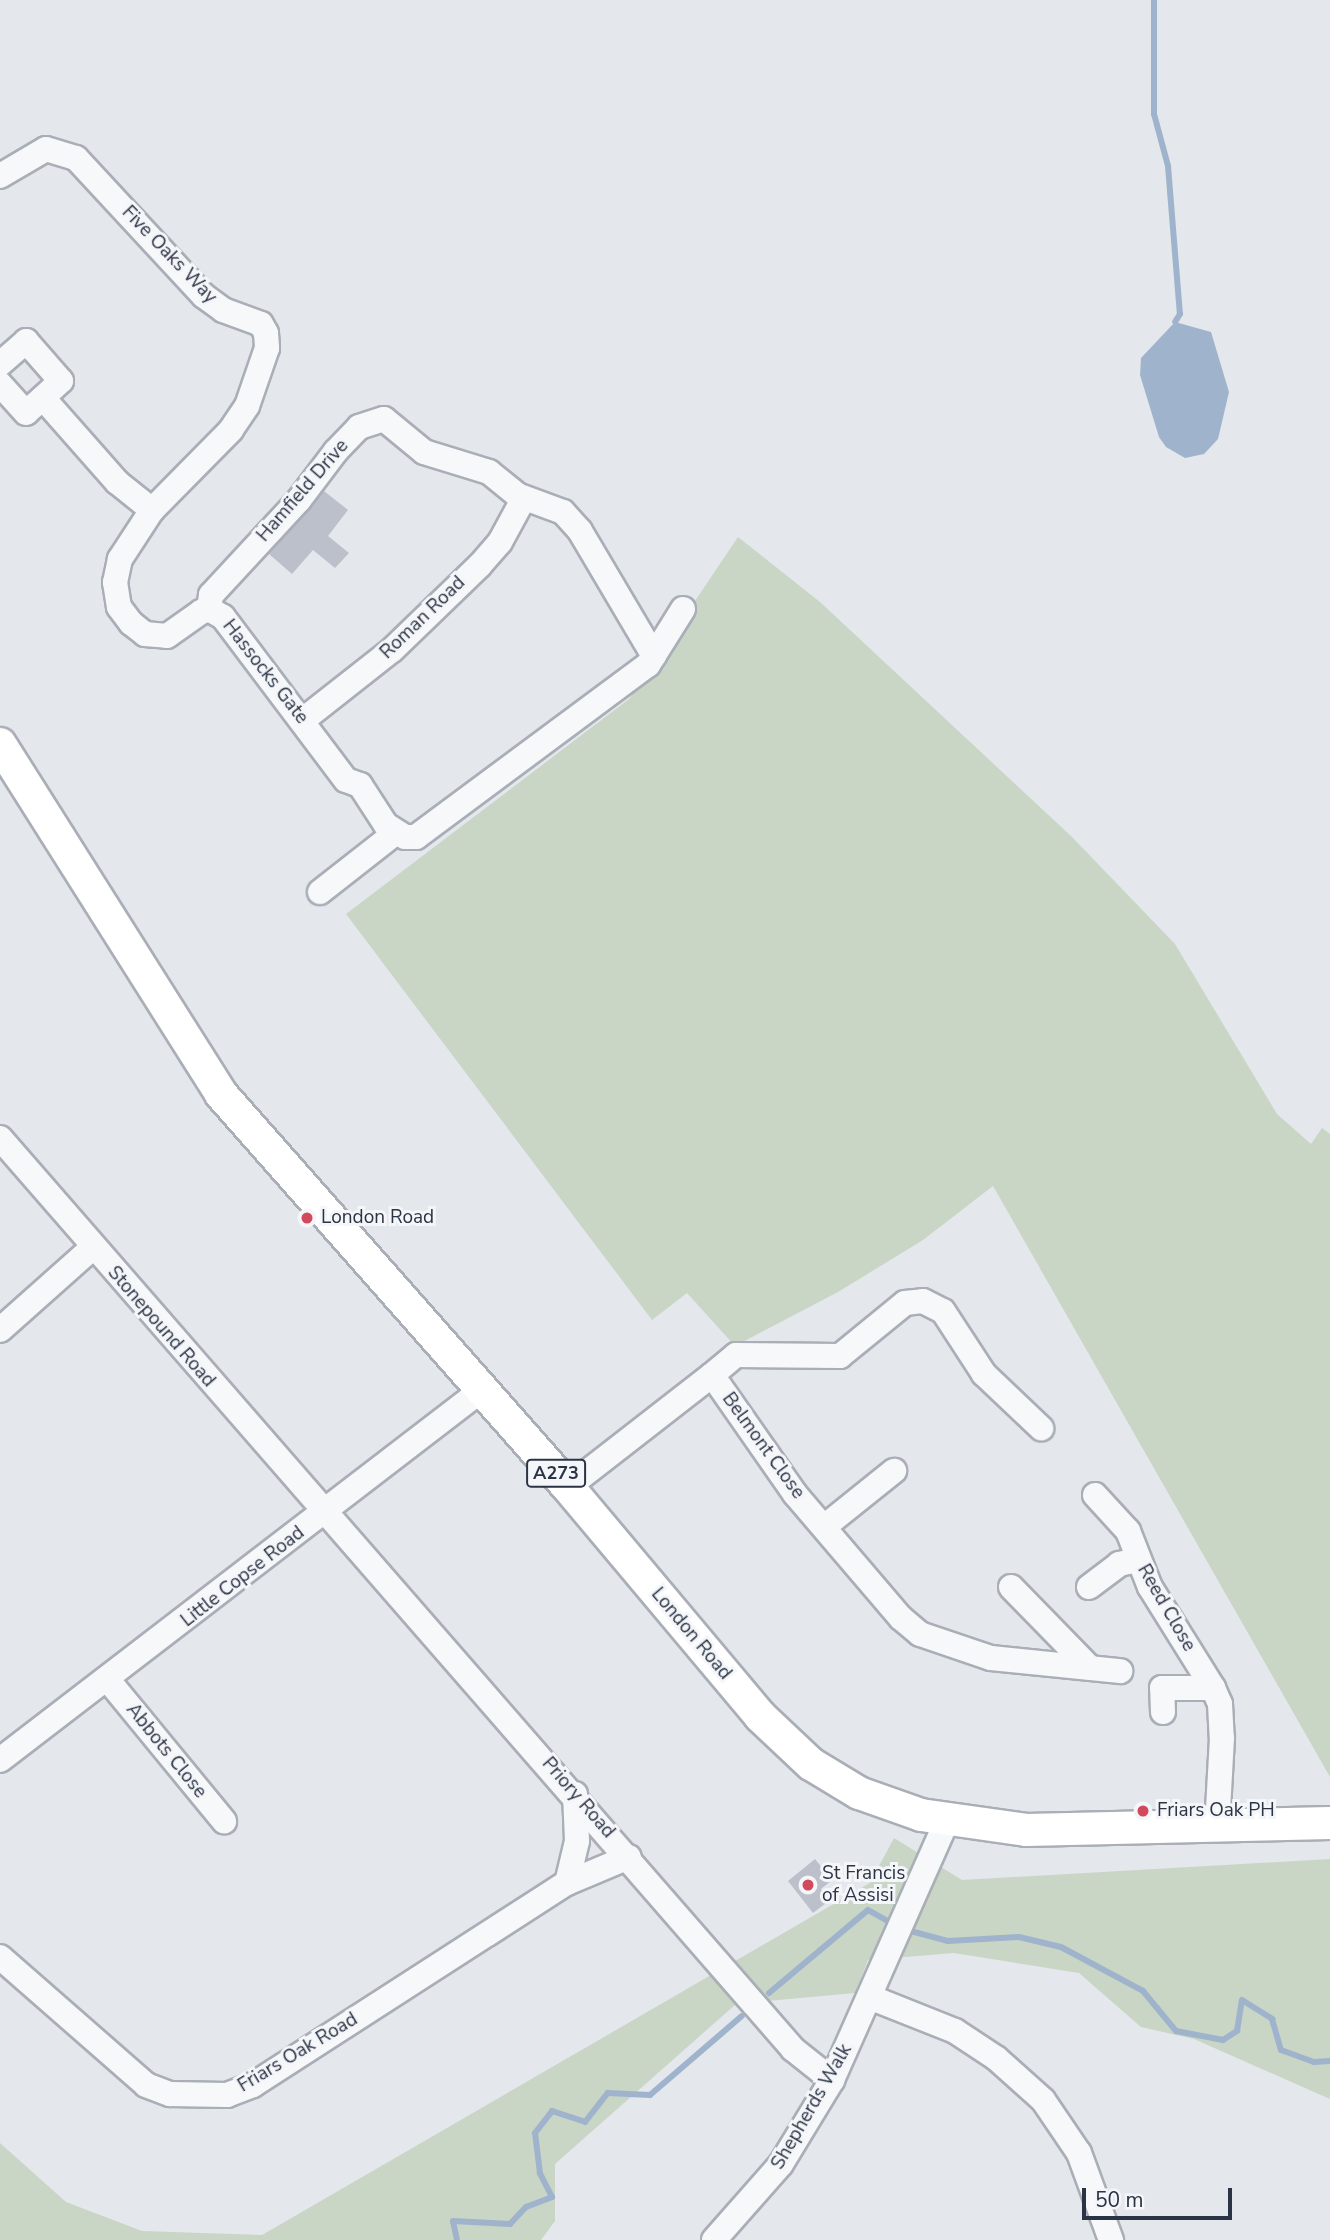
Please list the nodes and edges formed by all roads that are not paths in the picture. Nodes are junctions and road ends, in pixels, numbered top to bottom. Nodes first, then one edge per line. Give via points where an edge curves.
1 (2, 167) edge
2 (3, 356) edge
3 (0, 384) edge
4 (43, 398) junction
5 (524, 498) junction
6 (152, 510) junction
7 (209, 609) junction
8 (683, 609) dead end
9 (654, 656) junction
10 (303, 720) junction
11 (0, 744) edge
12 (394, 834) junction
13 (320, 892) dead end
14 (0, 1138) edge
15 (92, 1248) junction
16 (0, 1330) edge
17 (712, 1375) junction
18 (483, 1389) junction
19 (1041, 1428) dead end
20 (894, 1471) dead end
21 (568, 1487) junction
22 (1096, 1495) dead end
23 (326, 1514) junction
24 (824, 1527) junction
25 (1138, 1560) junction
26 (1012, 1587) dead end
27 (1089, 1587) dead end
28 (1090, 1668) junction
29 (1120, 1671) dead end
30 (108, 1680) junction
31 (1213, 1688) junction
32 (1163, 1712) dead end
33 (0, 1760) edge
34 (575, 1794) junction
35 (947, 1820) junction
36 (224, 1821) dead end
37 (1330, 1823) edge
38 (1217, 1828) junction
39 (629, 1857) junction
40 (567, 1883) junction
41 (0, 1957) edge
42 (872, 1998) junction
43 (832, 2080) junction
44 (714, 2240) edge
45 (1111, 2240) edge

1 - 6 street, Five Oaks Way via 46,149 76,158 204,296 223,310 261,324 266,333 267,348 247,405 231,429
2 - 4 street via 26,341 61,381
3 - 4 street via 26,413
4 - 6 street via 117,482
5 - 7 street, Hamfield Drive via 489,472 424,452 384,419 374,420 336,451 299,500 211,595
5 - 9 street, Hamfield Drive via 563,512 580,531
5 - 10 street, Roman Road via 500,542 480,565 392,650
6 - 7 street, Hassocks Gate via 120,559 114,582 119,607 145,634 167,636
7 - 10 street, Hassocks Gate via 247,644
8 - 9 street
9 - 12 street via 648,665 416,836
10 - 12 street, Hassocks Gate via 346,780 360,785
11 - 18 main road, London Road / A273 via 221,1094
12 - 13 street
14 - 15 street, Stonepound Road
15 - 16 street
15 - 23 street, Stonepound Road
17 - 19 street via 736,1355 840,1356 905,1303 923,1301 943,1311 984,1374
17 - 21 street, Belmont Close
17 - 24 street, Belmont Close via 795,1494
18 - 21 main road, London Road / A273
18 - 23 street, Little Copse Road
20 - 24 street
21 - 35 main road, London Road / A273 via 760,1716 811,1764 859,1793
22 - 25 street, Reed Close via 1128,1531
23 - 30 street, Little Copse Road
23 - 34 street, Priory Road
24 - 28 street, Belmont Close via 920,1634 991,1658
25 - 27 street via 1119,1564
25 - 31 street, Reed Close
26 - 28 street
28 - 29 street, Belmont Close
30 - 33 street, Little Copse Road
30 - 36 street, Abbots Close
31 - 32 street via 1162,1688
31 - 38 street, Reed Close via 1220,1704 1222,1738
34 - 39 street, Priory Road
34 - 40 street via 577,1841
35 - 38 main road, London Road / A273 via 1026,1830
35 - 42 street, Shepherds Walk
37 - 38 main road, London Road / A273
39 - 40 street, Friars Oak Road
39 - 43 street, Priory Road via 793,2049
40 - 41 street, Friars Oak Road via 253,2085 227,2095 170,2094 146,2085
42 - 43 street, Shepherds Walk
42 - 45 street via 954,2031 996,2058 1043,2100 1079,2153
43 - 44 street, Shepherds Walk via 781,2164

